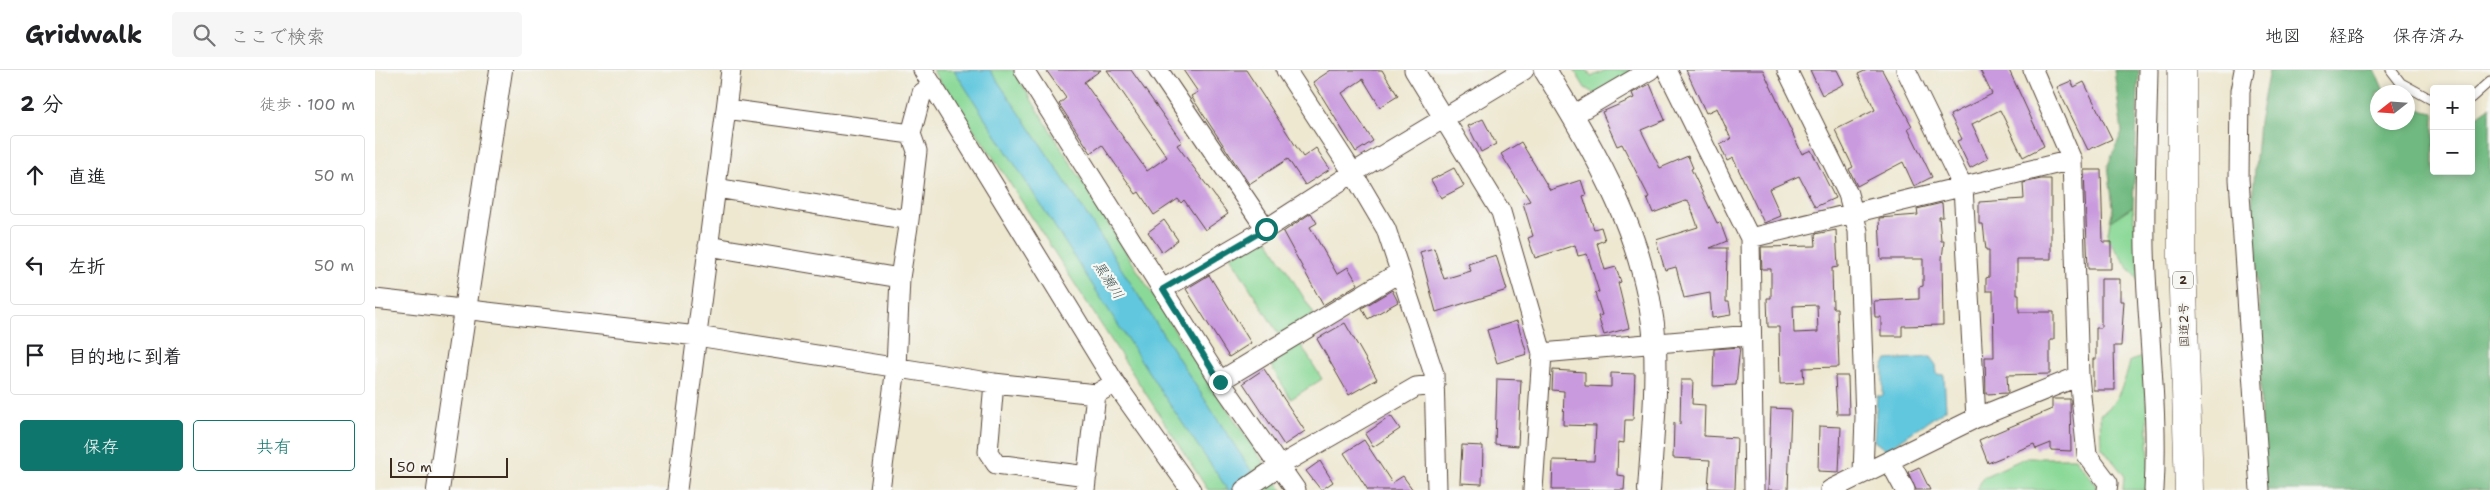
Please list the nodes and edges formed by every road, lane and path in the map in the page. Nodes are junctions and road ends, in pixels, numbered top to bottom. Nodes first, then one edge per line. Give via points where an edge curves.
1 (501, 70) edge
2 (731, 70) edge
3 (1024, 70) edge
4 (1158, 70) edge
5 (1286, 70) edge
6 (1414, 70) edge
7 (1524, 70) edge
8 (1545, 70) edge
9 (1650, 70) edge
10 (1667, 70) edge
11 (1787, 70) edge
12 (1907, 70) edge
13 (2033, 70) edge
14 (2148, 70) edge
15 (2182, 70) edge
16 (2244, 70) edge
17 (2391, 70) edge
18 (928, 77) edge
19 (2490, 81) edge
20 (2475, 94) edge
21 (2430, 99) edge
22 (726, 109) junction
23 (1573, 115) junction
24 (1444, 120) junction
25 (911, 134) junction
26 (2072, 160) junction
27 (1353, 173) junction
28 (1963, 187) junction
29 (716, 188) junction
30 (1853, 211) junction
31 (909, 220) junction
32 (1266, 229) junction
33 (1750, 238) junction
34 (709, 246) junction
35 (1400, 272) junction
36 (899, 278) junction
37 (1163, 289) junction
38 (375, 299) edge
39 (464, 311) junction
40 (697, 336) junction
41 (1751, 336) junction
42 (1655, 344) junction
43 (2184, 346) junction
44 (1542, 354) junction
45 (896, 367) junction
46 (2079, 376) junction
47 (1220, 382) junction
48 (994, 383) junction
49 (1115, 383) junction
50 (1435, 385) junction
51 (1095, 394) junction
52 (1976, 418) junction
53 (1890, 462) junction
54 (1277, 468) junction
55 (1863, 473) junction
56 (1086, 483) edge
57 (438, 490) edge
58 (677, 490) edge
59 (880, 490) edge
60 (1191, 490) edge
61 (1243, 490) edge
62 (1296, 490) edge
63 (1437, 490) edge
64 (1533, 490) edge
65 (1649, 490) edge
66 (1753, 490) edge
67 (1830, 490) edge
68 (1905, 490) edge
69 (2107, 490) edge
70 (2153, 490) edge
71 (2181, 490) edge
72 (2189, 490) edge
73 (2203, 490) edge
74 (2260, 490) edge

1 - 39 street
2 - 22 street
3 - 37 street
4 - 32 street
5 - 27 street
6 - 24 street
7 - 24 street
8 - 23 street
9 - 23 street
10 - 33 street
11 - 30 street via 1848,194
12 - 28 street
13 - 26 street
14 - 70 street via 2145,248 2155,469
15 - 43 highway, 国道2号 / 2
16 - 74 street via 2240,91 2239,179
17 - 21 lane via 2401,83
18 - 25 street
18 - 49 street
19 - 20 lane
22 - 25 street
22 - 29 street
23 - 42 street via 1623,209 1643,270
24 - 27 street
24 - 44 street via 1501,212
25 - 31 street via 917,151
26 - 28 street
26 - 46 street
27 - 32 street
27 - 35 street via 1386,229
28 - 30 street
28 - 52 street
29 - 31 street
29 - 34 street
30 - 33 street
30 - 55 street via 1857,231 1865,407
31 - 36 street
32 - 37 street
33 - 41 street
34 - 36 street
34 - 40 street
35 - 47 street
35 - 50 street
36 - 45 street
37 - 47 street
38 - 39 street
39 - 40 street
39 - 57 street
40 - 45 street
40 - 58 street
41 - 42 street
41 - 66 street
42 - 44 street
42 - 65 street
43 - 71 highway
43 - 72 highway, 国道2号 / 2
43 - 73 highway
44 - 64 street
45 - 48 street
45 - 59 street
46 - 52 street
46 - 69 street via 2087,455 2107,483
47 - 54 street
48 - 51 street
48 - 56 street via 988,452 996,464
49 - 51 street
49 - 60 street
50 - 54 street via 1416,387
50 - 63 street
51 - 56 street
52 - 53 street
53 - 55 street
53 - 68 street
54 - 61 street
54 - 62 street
55 - 67 street

